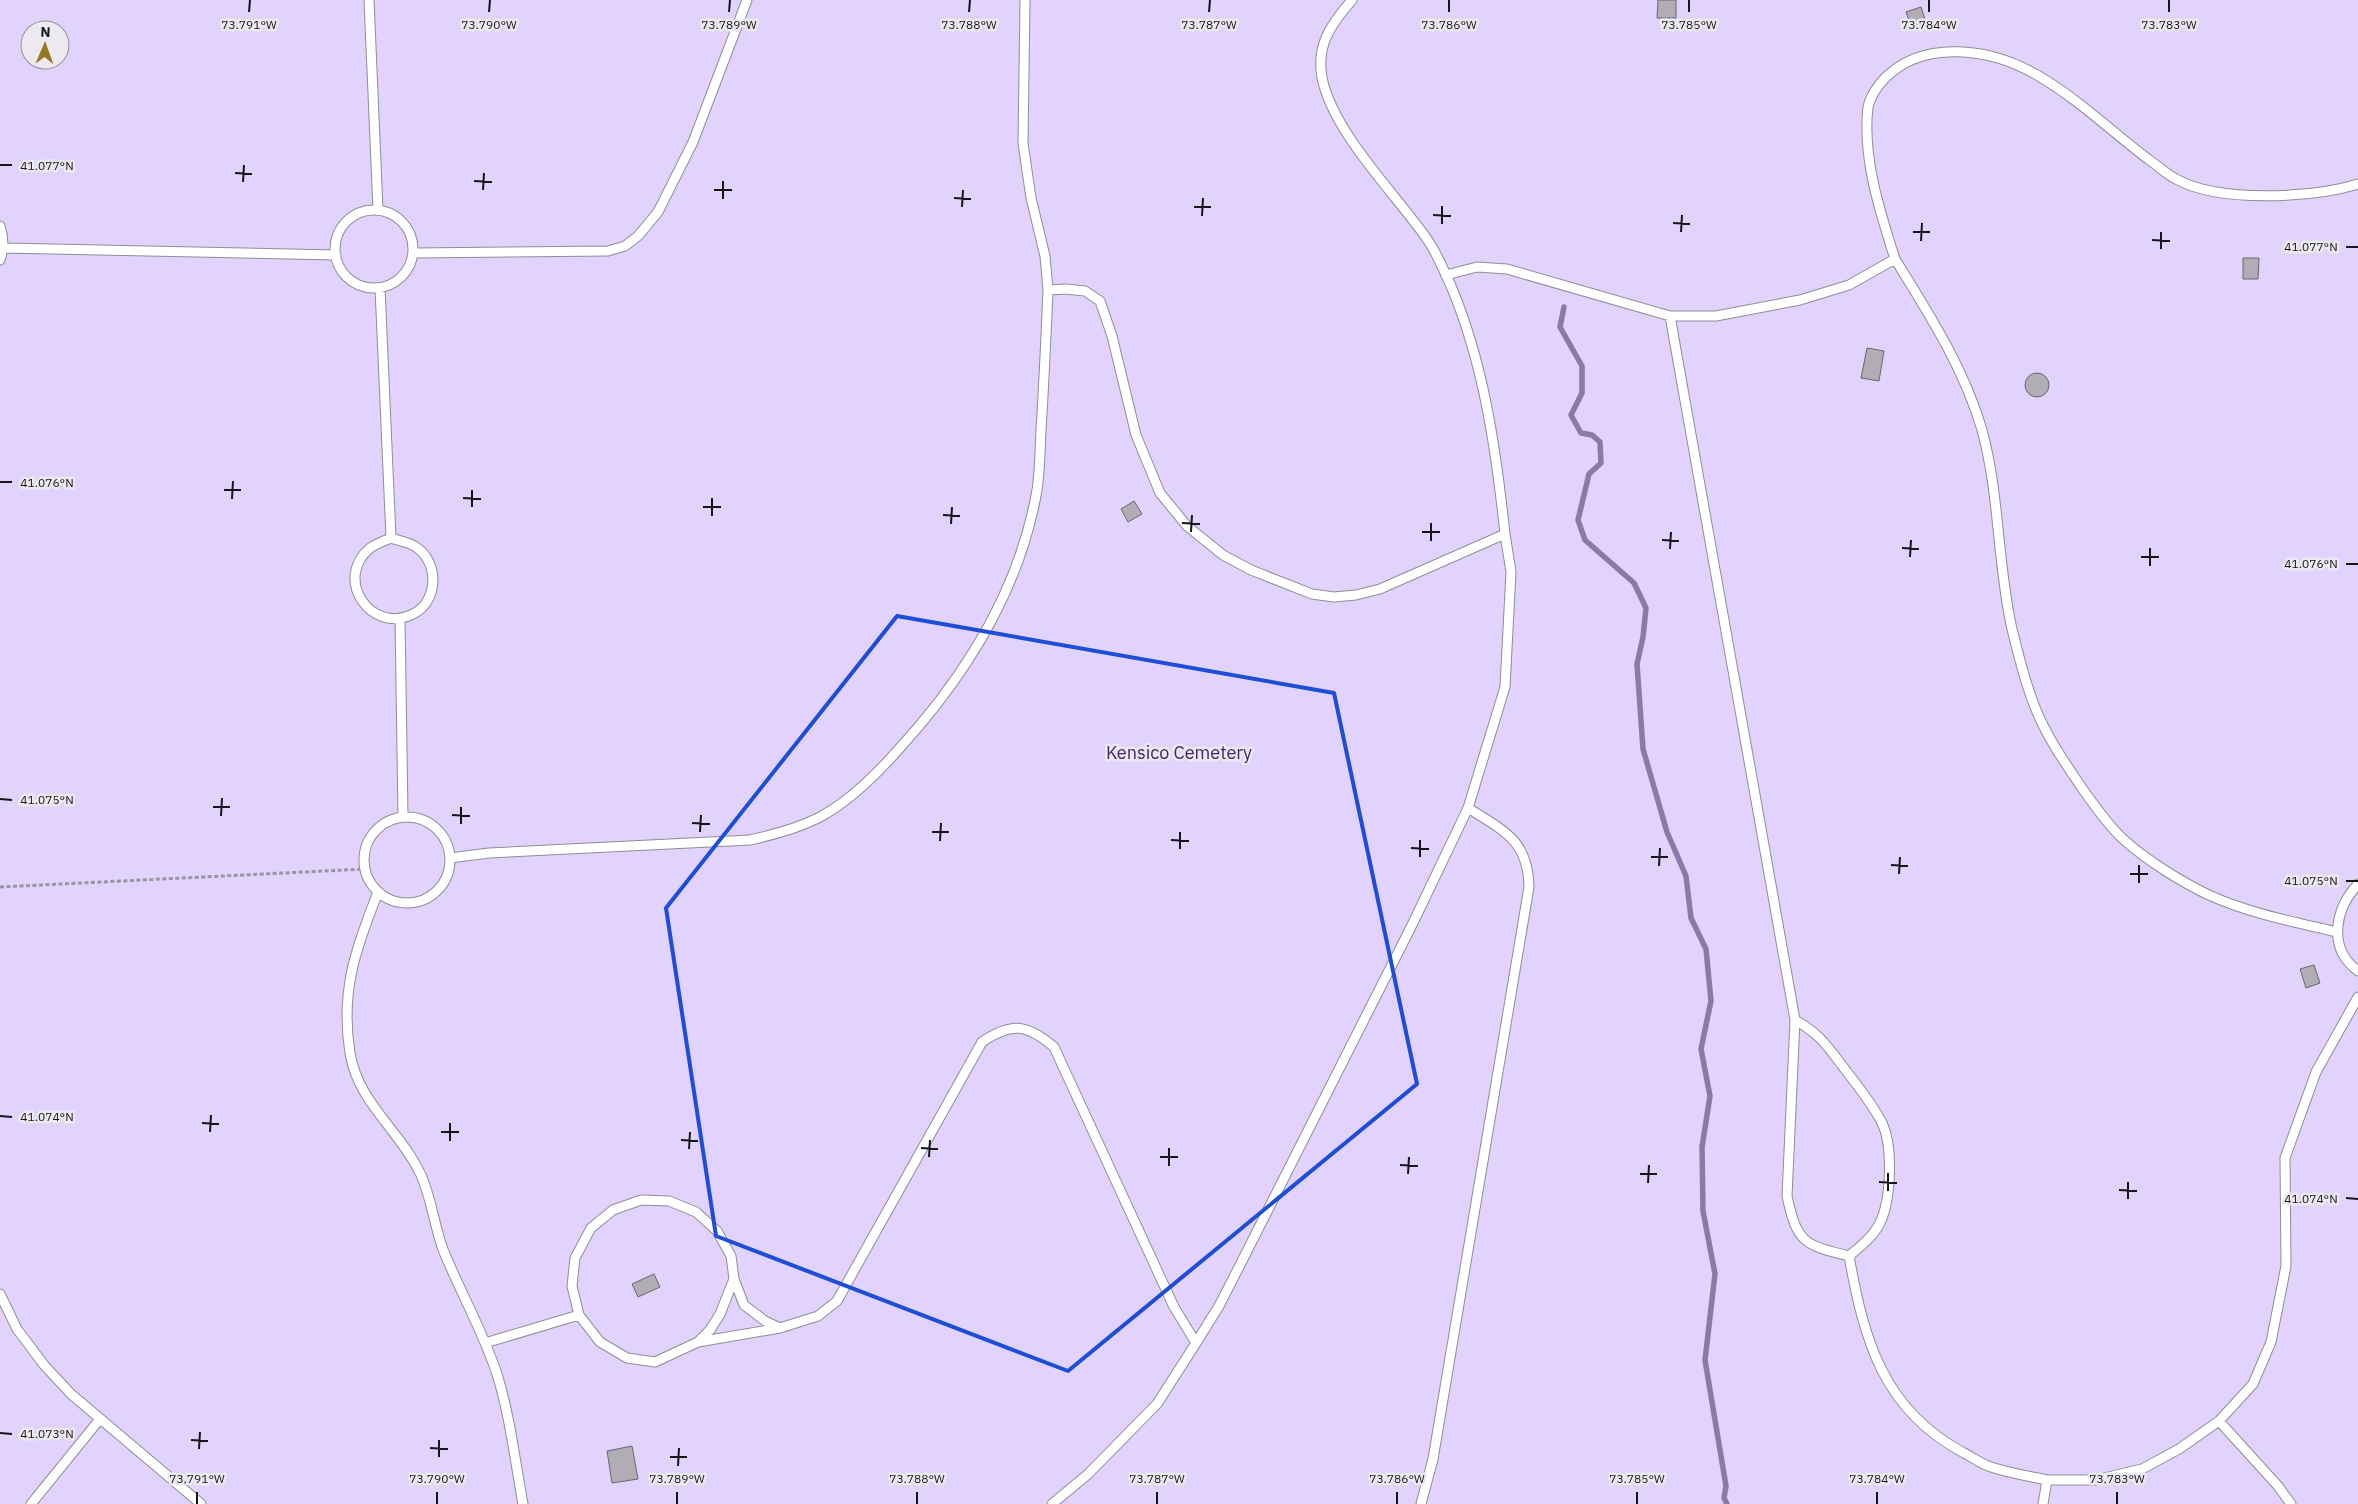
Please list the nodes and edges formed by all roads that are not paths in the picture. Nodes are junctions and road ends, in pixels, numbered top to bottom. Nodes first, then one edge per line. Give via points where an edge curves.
1 (368, 0) edge
2 (747, 0) edge
3 (1025, 0) edge
4 (1352, 0) edge
5 (2358, 184) edge
6 (378, 210) junction
7 (0, 226) edge
8 (4, 248) junction
9 (414, 253) junction
10 (336, 255) junction
11 (1895, 259) junction
12 (0, 260) edge
13 (1446, 275) junction
14 (380, 288) junction
15 (1048, 290) junction
16 (1670, 316) junction
17 (1505, 534) junction
18 (391, 538) junction
19 (400, 619) junction
20 (1468, 808) junction
21 (402, 816) junction
22 (450, 858) junction
23 (2358, 884) edge
24 (378, 892) junction
25 (2337, 932) junction
26 (2358, 971) edge
27 (2358, 997) edge
28 (1796, 1020) junction
29 (1849, 1256) junction
30 (734, 1279) junction
31 (0, 1294) edge
32 (579, 1315) junction
33 (780, 1328) junction
34 (698, 1342) junction
35 (485, 1343) junction
36 (1196, 1343) junction
37 (100, 1420) junction
38 (2219, 1422) junction
39 (2047, 1480) junction
40 (31, 1504) edge
41 (201, 1504) edge
42 (523, 1504) edge
43 (1052, 1504) edge
44 (1421, 1504) edge
45 (2043, 1504) edge
46 (2291, 1504) edge

1 - 6 lane
2 - 9 lane via 693,142 658,212 625,246 608,252
3 - 15 lane via 1023,143 1031,198 1045,256
4 - 13 lane via 1328,30 1321,53 1322,78 1331,103 1352,140 1428,240
5 - 11 lane via 2275,197 2208,190 2176,179 2062,90 2034,73 1980,53 1953,51 1932,54 1913,59 1894,70 1879,84 1868,104 1871,166
6 - 9 lane via 395,216 405,225 412,237
6 - 10 lane via 352,217 341,229 336,241
7 - 8 lane
8 - 10 lane
8 - 12 lane
9 - 14 lane via 408,270 399,280
10 - 14 lane via 345,275 356,284
11 - 16 lane via 1850,285 1800,300 1716,316
11 - 25 lane via 1966,380 1994,478 2012,628 2044,727 2064,762 2123,839 2164,868 2211,895 2263,915
13 - 16 lane via 1477,267 1507,269
13 - 17 lane via 1462,312 1474,354 1499,476
14 - 18 lane
15 - 17 lane via 1085,291 1100,301 1112,336 1136,435 1160,493 1187,526 1224,556 1312,594 1334,597 1380,589
15 - 22 lane via 1037,489 1024,546 1006,593 952,686 874,776 819,817 784,832 750,840 489,853
16 - 28 lane
17 - 20 lane via 1511,572 1505,687
18 - 19 lane via 415,546 432,567 433,587 428,600 419,610
18 - 19 lane via 371,547 360,559 355,585 364,606 386,618
19 - 21 lane
20 - 36 lane via 1223,1298
20 - 44 lane via 1515,841 1525,855 1529,887 1433,1459
21 - 22 lane via 414,816 434,825 444,836
21 - 24 lane via 379,826 369,838 364,854 365,869
22 - 24 lane via 450,869 443,884 422,900 407,903 390,900
23 - 25 lane via 2346,897 2339,914
24 - 35 lane via 348,984 350,1053 358,1084 404,1144 420,1174 443,1251
25 - 26 lane via 2342,951
27 - 38 lane via 2316,1072 2285,1158 2286,1266 2271,1342 2253,1384
28 - 29 lane via 1787,1196 1793,1224 1811,1246
28 - 29 lane via 1814,1031 1883,1125 1889,1157 1888,1189 1880,1222 1870,1238
29 - 39 lane via 1868,1340 1887,1381 1913,1416 1947,1444 1990,1467
30 - 32 lane via 731,1256 717,1231 696,1212 669,1201 641,1200 613,1210 591,1228 575,1258 572,1286
30 - 33 lane via 744,1305
30 - 34 lane via 720,1314
31 - 37 lane via 17,1329 44,1365
32 - 34 lane via 600,1342 627,1358 655,1362
32 - 35 lane
33 - 34 lane
33 - 36 lane via 818,1316 838,1301 982,1042 1013,1027 1041,1036 1054,1047 1174,1307
35 - 42 lane via 497,1376
36 - 43 lane via 1157,1404 1088,1475
37 - 40 lane
37 - 41 lane
38 - 39 lane via 2142,1469 2096,1480
38 - 46 lane
39 - 45 lane

